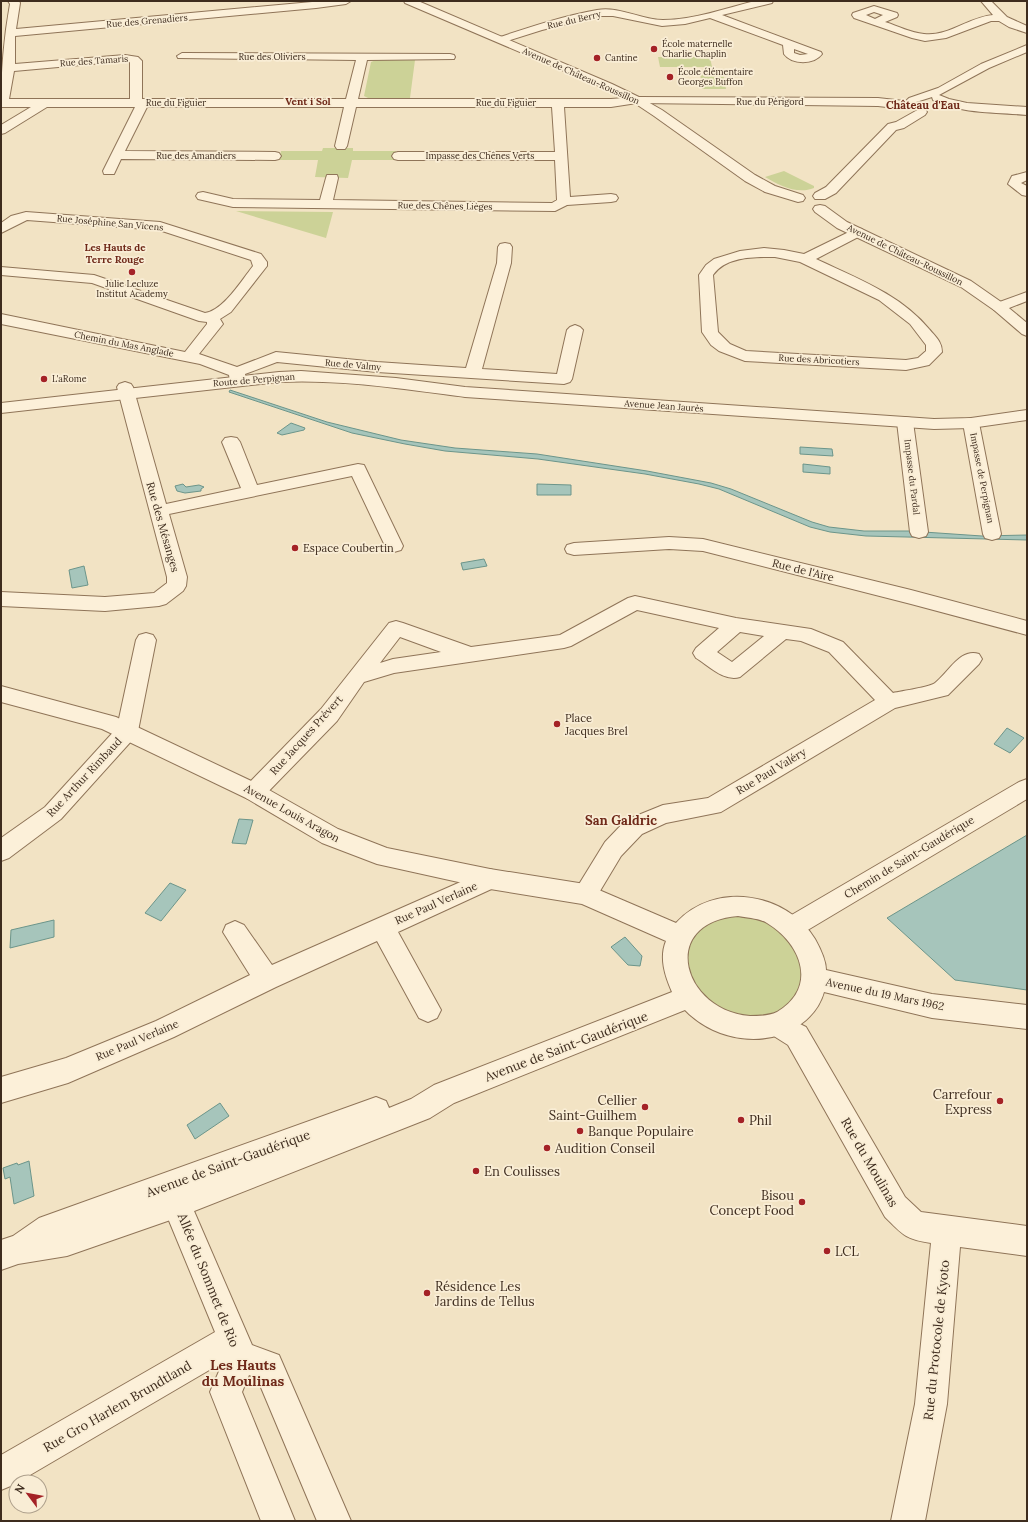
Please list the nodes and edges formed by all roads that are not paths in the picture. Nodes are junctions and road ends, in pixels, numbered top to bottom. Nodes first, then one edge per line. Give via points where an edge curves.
1 (214, 1) edge
2 (346, 1) edge
3 (768, 1) edge
4 (986, 1) edge
5 (18, 2) edge
6 (414, 2) edge
7 (321, 3) edge
8 (96, 14) dead end
9 (218, 14) junction
10 (712, 15) junction
11 (1000, 18) junction
12 (876, 22) dead end
13 (97, 25) junction
14 (1027, 30) edge
15 (10, 33) junction
16 (501, 40) junction
17 (788, 44) dead end
18 (1027, 48) edge
19 (182, 56) dead end
20 (362, 57) junction
21 (450, 57) dead end
22 (9, 68) junction
23 (636, 100) junction
24 (937, 100) junction
25 (1, 103) edge
26 (45, 103) junction
27 (139, 103) junction
28 (351, 103) junction
29 (558, 103) junction
30 (908, 104) junction
31 (1027, 111) edge
32 (921, 112) junction
33 (892, 127) junction
34 (1, 130) edge
35 (341, 146) dead end
36 (118, 155) junction
37 (275, 156) dead end
38 (398, 156) dead end
39 (561, 156) junction
40 (109, 170) dead end
41 (1027, 176) edge
42 (332, 178) dead end
43 (1027, 192) edge
44 (203, 196) dead end
45 (610, 198) dead end
46 (564, 200) junction
47 (820, 203) junction
48 (325, 205) junction
49 (1, 229) edge
50 (857, 232) junction
51 (505, 247) dead end
52 (805, 259) junction
53 (1, 271) edge
54 (1027, 296) edge
55 (999, 307) junction
56 (212, 318) junction
57 (1, 319) edge
58 (575, 330) dead end
59 (1027, 331) edge
60 (189, 357) junction
61 (473, 374) junction
62 (237, 376) junction
63 (301, 376) joint
64 (126, 390) junction
65 (1, 401) edge
66 (1, 408) edge
67 (1027, 415) edge
68 (905, 422) junction
69 (971, 423) junction
70 (231, 442) dead end
71 (251, 492) junction
72 (158, 511) junction
73 (919, 532) dead end
74 (992, 534) dead end
75 (394, 546) dead end
76 (574, 549) dead end
77 (1, 599) edge
78 (736, 625) junction
79 (1027, 628) edge
80 (781, 632) junction
81 (146, 640) dead end
82 (469, 654) junction
83 (972, 659) dead end
84 (357, 677) junction
85 (1, 694) edge
86 (889, 702) junction
87 (127, 731) junction
88 (1027, 788) edge
89 (254, 792) junction
90 (1, 851) edge
91 (490, 879) junction
92 (585, 894) junction
93 (382, 927) junction
94 (792, 927) junction
95 (235, 932) dead end
96 (681, 936) junction
97 (267, 979) junction
98 (815, 979) junction
99 (688, 997) junction
100 (428, 1010) dead end
101 (1027, 1017) edge
102 (778, 1025) junction
103 (1, 1090) edge
104 (444, 1094) junction
105 (179, 1203) junction
106 (947, 1230) junction
107 (1027, 1241) edge
108 (9, 1252) edge
109 (237, 1348) junction
110 (1, 1473) edge
111 (278, 1521) edge
112 (334, 1521) edge
113 (908, 1521) edge

1 - 9 street
2 - 7 street, Rue des Grenadiers
3 - 10 street, Rue du Berry
4 - 11 street
5 - 15 street
6 - 16 street, Avenue de Château-Roussillon
7 - 9 street, Rue des Grenadiers
8 - 13 street, Rue des Grenadiers
9 - 13 street, Rue des Grenadiers via 195,12
10 - 16 street, Rue du Berry via 662,23 613,13 598,13
10 - 17 street
11 - 12 street via 986,18 930,38 916,36
11 - 14 street via 1008,24
13 - 15 street, Rue des Grenadiers
15 - 22 street
16 - 23 street, Avenue de Château-Roussillon
18 - 24 street via 985,66
19 - 20 street, Rue des Oliviers
20 - 21 street, Rue des Oliviers
20 - 28 street
22 - 25 street
22 - 27 street, Rue des Tamaris via 134,59
23 - 29 street, Rue du Figuier via 611,103
23 - 30 street, Rue du Périgord
23 - 47 street, Avenue de Château-Roussillon via 750,178 770,189 798,198 797,202 801,206 810,209
24 - 30 street
24 - 30 street
24 - 31 street via 968,106
24 - 32 street
25 - 26 street, Rue du Figuier
26 - 27 street, Rue du Figuier
26 - 34 street
27 - 28 street, Rue du Figuier
27 - 36 street
28 - 29 street, Rue du Figuier
28 - 35 street
29 - 39 street
30 - 32 street via 911,110
30 - 33 street via 898,112
32 - 33 street
33 - 47 street
36 - 37 street, Rue des Amandiers
36 - 40 street
38 - 39 street, Impasse des Chênes Verts
39 - 46 street
41 - 43 street via 1017,179 1014,184
42 - 48 street
44 - 48 street, Rue des Chênes Lièges via 233,203
45 - 46 street
46 - 48 street, Rue des Chênes Lièges via 555,206 543,207
47 - 50 street, Avenue de Château-Roussillon via 831,218
49 - 56 street, Rue Joséphine San Vicens via 16,218 26,216 160,226 256,257 260,266 226,309
50 - 52 street
50 - 55 street, Avenue de Château-Roussillon via 966,284
51 - 61 street via 504,263
52 - 52 street, Rue des Abricotiers via 782,254 732,256 720,260 709,268 706,275 710,332 714,341 725,350 745,356 906,365 923,362 934,352 934,344 915,321 884,297
53 - 56 street via 94,280 204,318
54 - 55 street
55 - 59 street, Avenue de Château-Roussillon
56 - 60 street via 215,324
57 - 60 street, Chemin du Mas Anglade
58 - 61 street, Rue de Valmy via 564,379
60 - 62 street, Chemin du Mas Anglade via 204,360
61 - 62 street, Rue de Valmy via 276,356
62 - 63 street, Route de Perpignan
62 - 64 street, Route de Perpignan
63 - 68 street, Avenue Jean Jaurès via 396,383 464,392
64 - 65 street, Route de Perpignan
64 - 66 street, Route de Perpignan
64 - 72 street, Rue des Mésanges
67 - 69 street, Avenue Jean Jaurès
68 - 69 street, Avenue Jean Jaurès
68 - 73 street, Impasse du Pardal
69 - 74 street, Impasse de Perpignan
70 - 71 street
71 - 72 street
71 - 75 street via 358,469
72 - 77 street, Rue des Mésanges via 177,577 176,586 159,599 105,604
76 - 79 street, Rue de l'Aire via 669,544 703,545
78 - 80 street, Rue Jacques Prévert
78 - 80 street via 703,653 733,672
78 - 82 street, Rue Jacques Prévert via 635,603 564,641
80 - 86 street, Rue Jacques Prévert via 804,634 836,647
81 - 87 street
82 - 84 street, Rue Jacques Prévert via 393,666
82 - 84 street, Rue Jacques Prévert via 396,628
83 - 86 street, Rue Paul Valéry via 941,690
84 - 89 street, Rue Jacques Prévert via 329,715
85 - 87 street, Avenue Louis Aragon via 108,723
86 - 92 street, Rue Paul Valéry via 713,806 663,814 634,826 613,849
87 - 89 street, Avenue Louis Aragon
87 - 90 street, Rue Arthur Rimbaud via 54,813
88 - 94 street, Chemin de Saint-Gaudérique
89 - 91 street, Avenue Louis Aragon via 330,836 371,852
91 - 92 street, Avenue Louis Aragon
91 - 93 street, Rue Paul Verlaine
92 - 96 street, Avenue Louis Aragon
93 - 97 street, Rue Paul Verlaine
93 - 100 street, Rue Paul Verlaine
94 - 96 street via 776,916 758,909 731,906 711,910 693,921
94 - 98 street via 805,942 813,960
95 - 97 street
96 - 99 street via 675,955 677,977
97 - 103 street, Rue Paul Verlaine via 165,1029 68,1070
98 - 101 street, Avenue du 19 Mars 1962 via 932,1006
98 - 102 street via 812,993 804,1006
99 - 102 street via 715,1019 755,1029
99 - 104 street, Avenue de Saint-Gaudérique
102 - 106 street, Rue du Moulinas via 797,1036 895,1207 914,1226
104 - 105 street, Avenue de Saint-Gaudérique via 420,1109
104 - 108 street, Avenue de Saint-Gaudérique via 417,1095 49,1228
105 - 108 street, Avenue de Saint-Gaudérique via 67,1241
105 - 109 street, Allée du Sommet de Rio via 180,1211
106 - 107 street, Rue du Moulinas
106 - 113 street, Rue du Protocole de Kyoto via 931,1404
109 - 110 street, Rue Gro Harlem Brundtland
109 - 111 street, Allée du Sommet de Rio via 226,1392
109 - 112 street, Allée du Sommet de Rio via 268,1366

